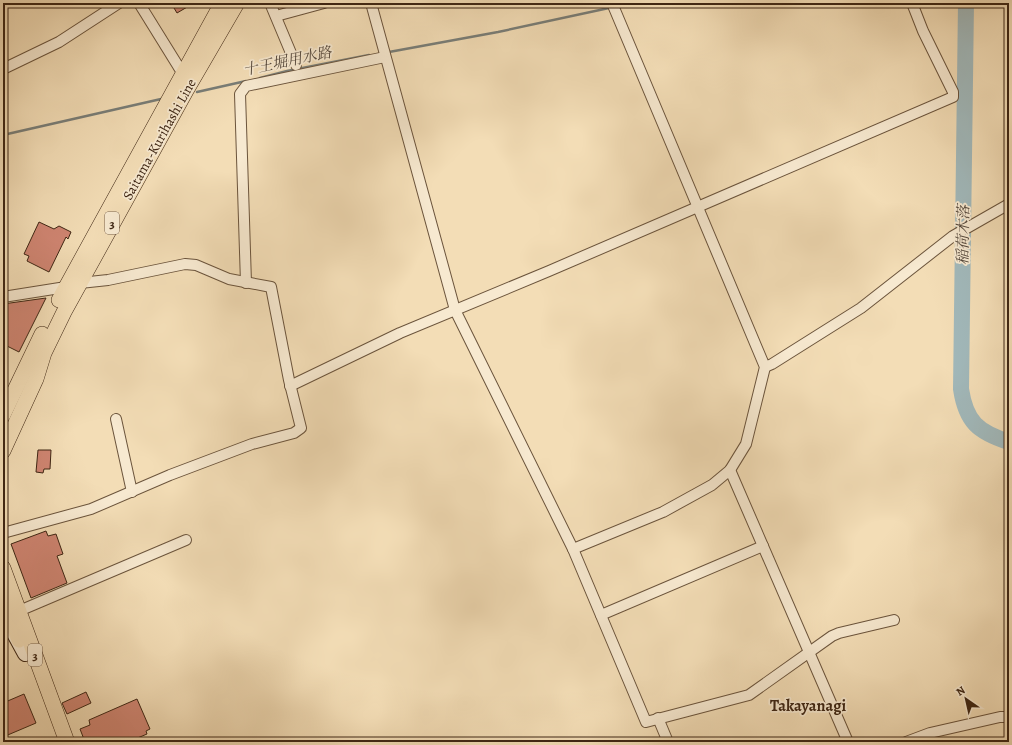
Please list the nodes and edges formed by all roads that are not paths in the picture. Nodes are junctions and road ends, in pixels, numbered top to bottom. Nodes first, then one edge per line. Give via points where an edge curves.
1 (119, 3) edge
2 (139, 3) edge
3 (222, 3) edge
4 (237, 3) edge
5 (270, 3) edge
6 (324, 3) edge
7 (371, 3) edge
8 (612, 3) edge
9 (912, 3) edge
10 (276, 16) junction
11 (385, 57) junction
12 (296, 65) dead end
13 (3, 69) edge
14 (183, 74) junction
15 (1009, 204) edge
16 (698, 207) junction
17 (80, 283) junction
18 (246, 283) junction
19 (66, 287) junction
20 (3, 297) edge
21 (455, 310) junction
22 (44, 353) junction
23 (766, 366) junction
24 (290, 386) junction
25 (3, 415) edge
26 (116, 419) dead end
27 (3, 435) edge
28 (3, 451) edge
29 (730, 470) junction
30 (132, 492) junction
31 (3, 533) edge
32 (186, 540) dead end
33 (763, 546) junction
34 (573, 549) junction
35 (3, 568) edge
36 (3, 599) edge
37 (19, 611) junction
38 (3, 612) edge
39 (601, 614) junction
40 (894, 620) dead end
41 (25, 654) junction
42 (810, 654) junction
43 (1009, 717) edge
44 (658, 718) junction
45 (57, 742) edge
46 (67, 742) edge
47 (668, 742) edge
48 (848, 742) edge
49 (906, 742) edge

1 - 13 street via 59,42
2 - 14 street
3 - 14 main road, Saitama-Kurihashi Line / 3
4 - 17 main road, Saitama-Kurihashi Line / 3
5 - 10 street
6 - 10 street
7 - 11 street
8 - 16 street
9 - 16 street via 953,97
10 - 12 street
11 - 18 street via 246,86 240,94
11 - 21 street
14 - 19 main road, Saitama-Kurihashi Line / 3
15 - 23 street via 936,248 862,308
16 - 21 street
16 - 23 street
17 - 18 street via 108,280 184,264
17 - 22 main road, Saitama-Kurihashi Line / 3
18 - 24 street via 271,287 273,291
19 - 20 street
19 - 25 main road, Saitama-Kurihashi Line / 3
21 - 24 street via 400,333
21 - 34 street
22 - 27 street via 35,366
22 - 28 main road, Saitama-Kurihashi Line / 3 via 36,378
23 - 29 street via 746,444
24 - 30 street via 301,425 298,431 252,444
26 - 30 street
29 - 33 street
29 - 34 street via 712,485 663,512
30 - 31 street via 90,509
32 - 37 street
33 - 39 street
33 - 42 street
34 - 39 street
35 - 37 main road, 3
36 - 41 main road, 3
37 - 46 main road, 3
38 - 41 street
39 - 44 street via 646,722
40 - 42 street via 838,633
41 - 45 main road, 3
42 - 44 street via 749,695
42 - 48 street
43 - 49 street via 930,733
44 - 47 street

